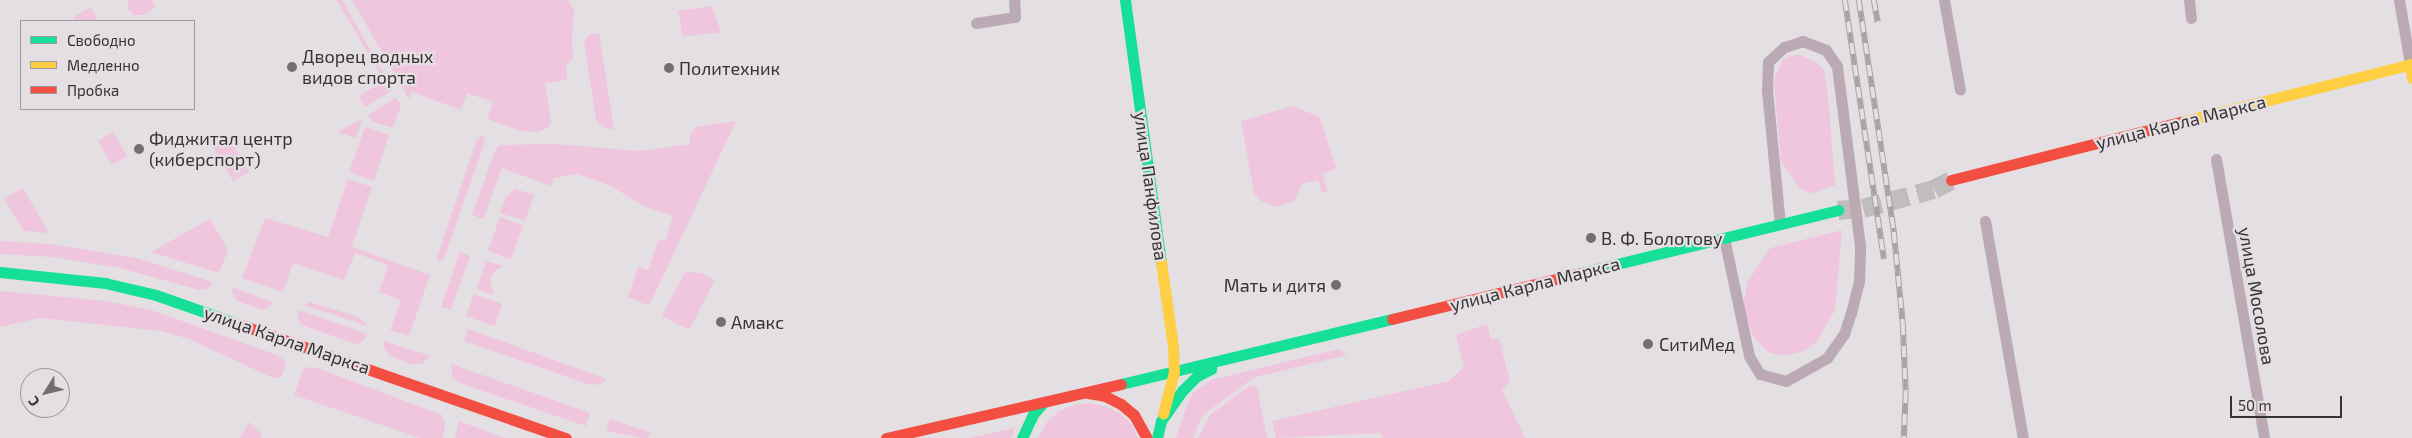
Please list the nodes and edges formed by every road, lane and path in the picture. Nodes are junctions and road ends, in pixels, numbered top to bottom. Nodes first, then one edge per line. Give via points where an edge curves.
1 (1014, 0) edge
2 (1125, 0) edge
3 (1944, 0) edge
4 (2189, 0) edge
5 (2399, 0) edge
6 (2192, 18) dead end
7 (976, 23) dead end
8 (2411, 64) edge
9 (2412, 78) edge
10 (1960, 90) dead end
11 (2216, 159) dead end
12 (1951, 180) tunnel mouth
13 (1838, 210) tunnel mouth
14 (1985, 221) dead end
15 (1780, 224) junction
16 (1724, 238) junction
17 (0, 272) edge
18 (1233, 358) junction
19 (1174, 372) junction
20 (1085, 393) junction
21 (1043, 402) junction
22 (1161, 421) junction
23 (566, 438) edge
24 (886, 438) edge
25 (1022, 438) edge
26 (1147, 438) edge
27 (1157, 438) edge
28 (2023, 438) edge
29 (2264, 438) edge

1 - 7 street via 1015,17
2 - 19 main road, улица Панфилова via 1174,346
3 - 10 street
4 - 6 street
5 - 8 street
8 - 9 main road
8 - 12 main road, улица Карла Маркса
11 - 29 street, улица Мосолова
13 - 15 main road, улица Карла Маркса
14 - 28 street
15 - 16 main road, улица Карла Маркса
15 - 16 street via 1767,90 1768,62 1784,47 1803,41 1826,50 1836,66 1860,246 1859,281 1851,313 1844,334 1827,358 1786,381 1760,374 1750,356
16 - 18 main road, улица Карла Маркса
17 - 23 main road, улица Карла Маркса via 105,283 156,295
18 - 19 main road, улица Карла Маркса
18 - 22 main road, улица Карла Маркса via 1197,376
19 - 20 main road, улица Карла Маркса
19 - 22 main road, улица Панфилова
20 - 21 main road, улица Карла Маркса
20 - 26 main road via 1105,396 1121,404 1134,415
21 - 24 main road
21 - 25 main road via 1033,414
22 - 27 main road, улица Панфилова

